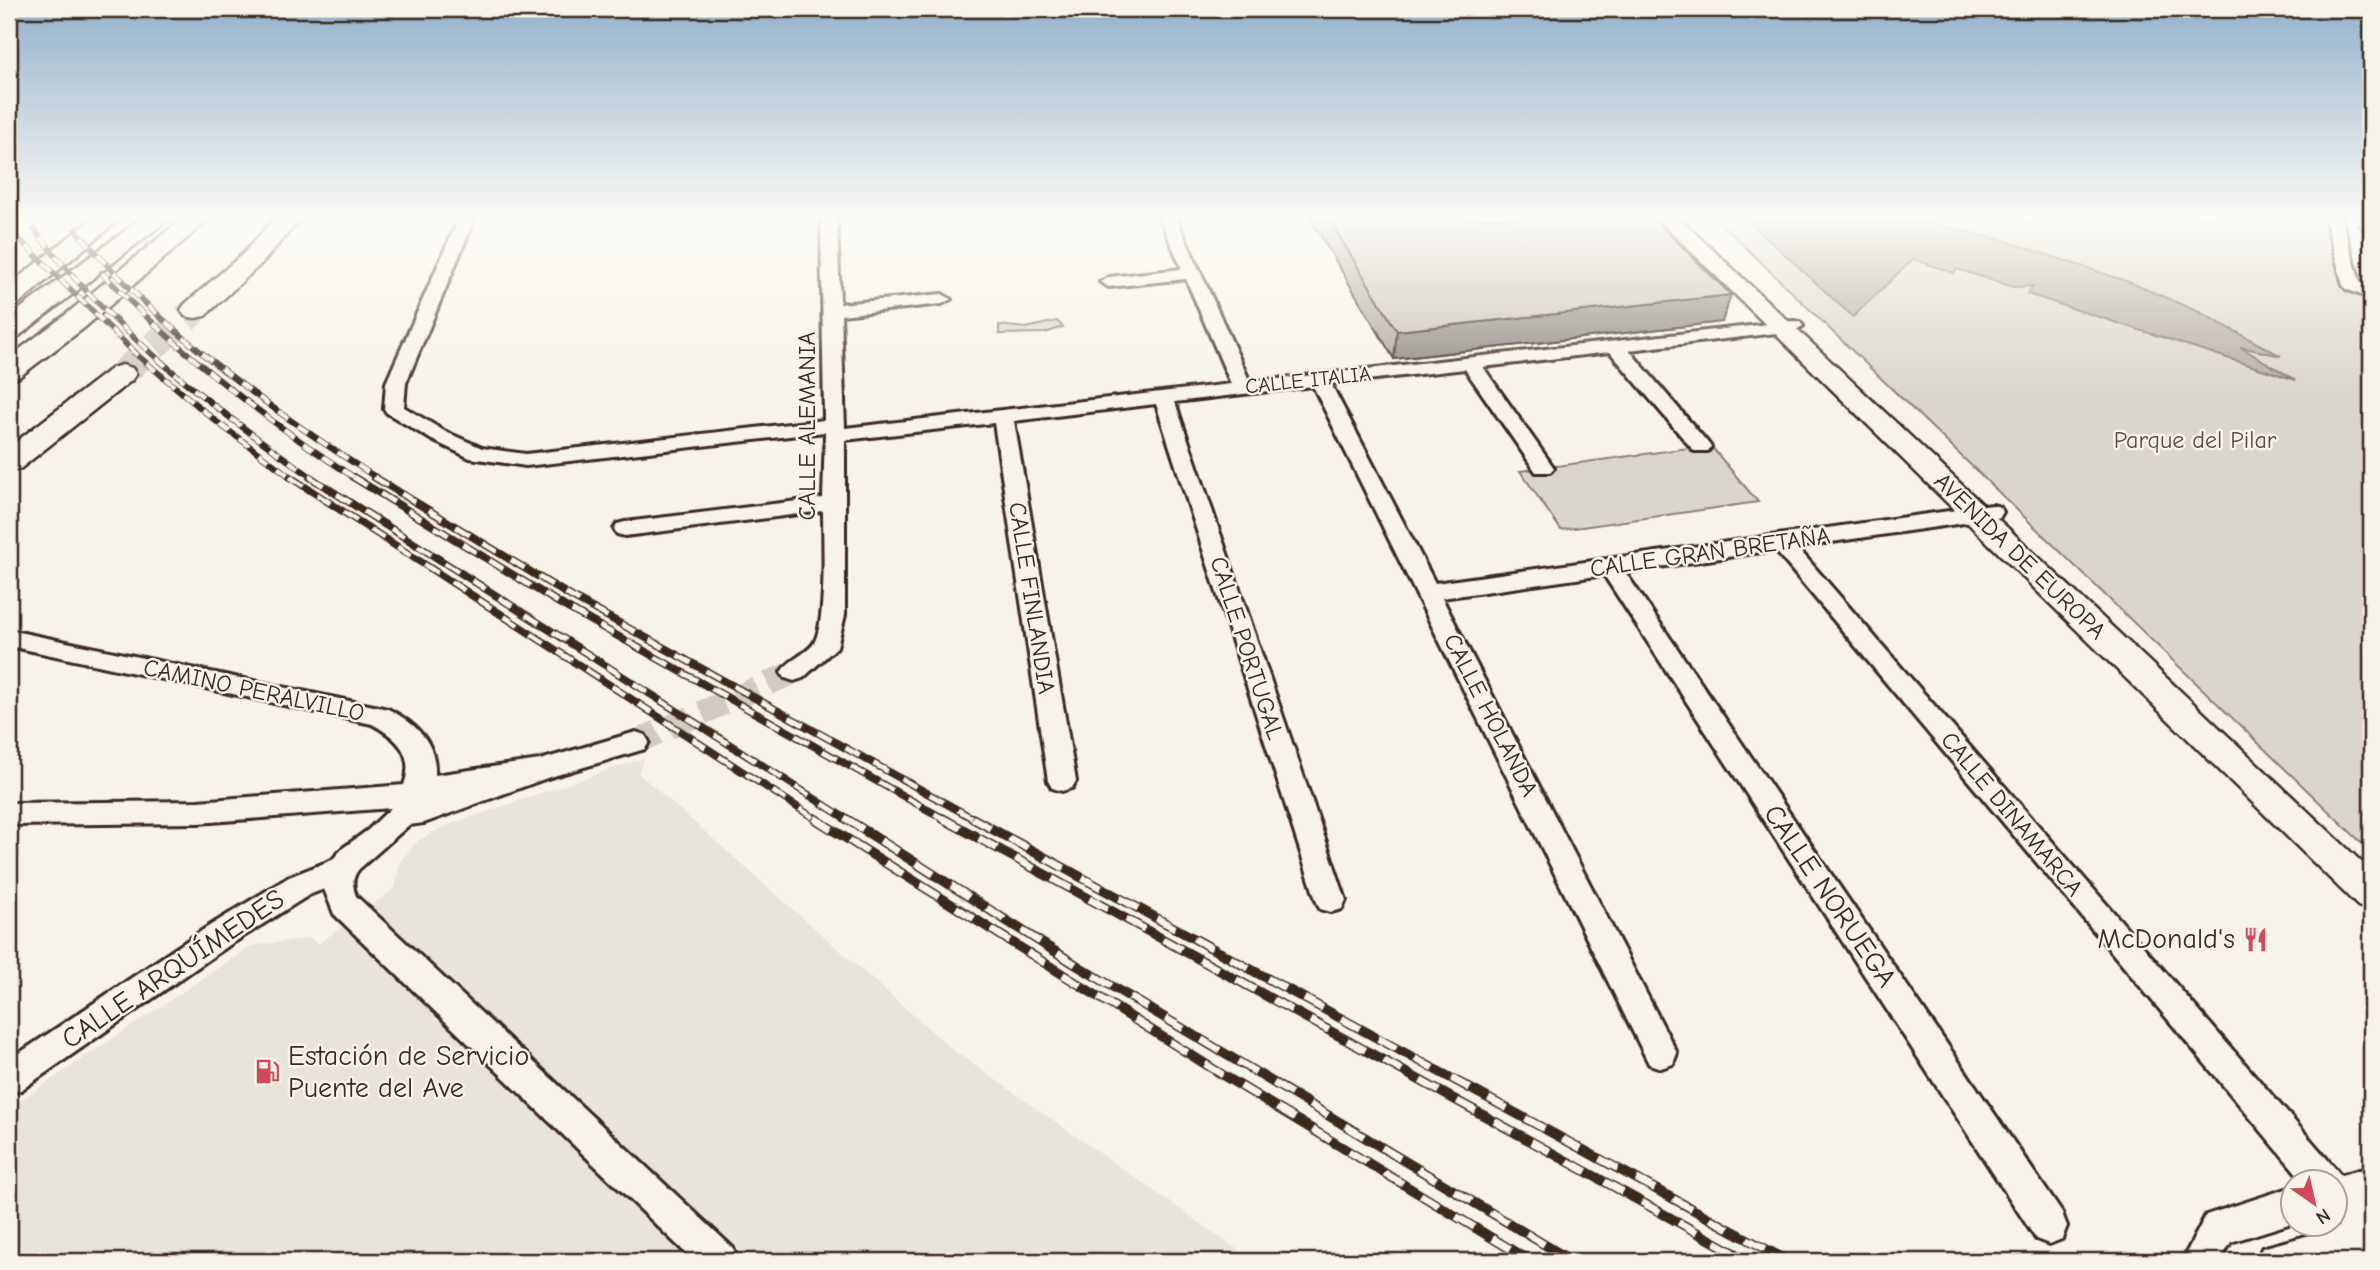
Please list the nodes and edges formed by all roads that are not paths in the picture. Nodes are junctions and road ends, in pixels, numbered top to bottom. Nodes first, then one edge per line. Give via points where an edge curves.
1 (24, 277) edge
2 (35, 277) edge
3 (79, 277) edge
4 (127, 277) edge
5 (232, 277) edge
6 (441, 277) edge
7 (831, 277) edge
8 (1153, 277) edge
9 (1194, 277) edge
10 (1733, 277) edge
11 (1739, 277) edge
12 (2351, 277) edge
13 (1109, 282) dead end
14 (9, 288) edge
15 (2371, 294) edge
16 (9, 298) edge
17 (942, 299) dead end
18 (195, 310) tunnel mouth
19 (832, 310) junction
20 (1788, 327) junction
21 (9, 330) edge
22 (1615, 346) junction
23 (1470, 362) junction
24 (9, 371) edge
25 (122, 374) tunnel mouth
26 (1319, 379) junction
27 (1242, 387) junction
28 (1163, 397) junction
29 (1003, 415) junction
30 (835, 430) junction
31 (1701, 447) dead end
32 (9, 462) edge
33 (1543, 468) dead end
34 (834, 503) junction
35 (1983, 513) junction
36 (625, 529) dead end
37 (1780, 542) junction
38 (1610, 566) junction
39 (1429, 592) junction
40 (9, 638) edge
41 (794, 672) tunnel mouth
42 (636, 741) tunnel mouth
43 (1062, 781) dead end
44 (412, 799) junction
45 (9, 814) edge
46 (2371, 867) edge
47 (342, 869) junction
48 (2371, 895) edge
49 (1331, 900) dead end
50 (1661, 1053) dead end
51 (9, 1079) edge
52 (2313, 1168) edge
53 (2371, 1184) edge
54 (2348, 1188) edge
55 (2278, 1209) edge
56 (2348, 1209) edge
57 (2049, 1226) dead end
58 (2371, 1236) edge
59 (720, 1261) edge
60 (2200, 1261) edge
61 (2275, 1261) edge

1 - 14 highway
2 - 16 highway
3 - 21 highway
4 - 24 highway
5 - 18 highway
6 - 30 street, CALLE ITALIA via 396,383 394,410 477,454 526,460
7 - 19 street, CALLE ALEMANIA
8 - 13 street
9 - 27 street
10 - 20 main road, AVENIDA DE EUROPA
11 - 20 main road, AVENIDA DE EUROPA
12 - 15 street via 2353,285
17 - 19 street
19 - 30 street, CALLE ALEMANIA
20 - 22 street, CALLE ITALIA
20 - 35 main road, AVENIDA DE EUROPA
22 - 23 street, CALLE ITALIA
22 - 31 street
23 - 26 street, CALLE ITALIA
23 - 33 street
25 - 32 highway
26 - 27 street, CALLE ITALIA
26 - 39 street, CALLE HOLANDA
27 - 28 street, CALLE ITALIA
28 - 29 street, CALLE ITALIA
28 - 49 street, CALLE PORTUGAL
29 - 30 street, CALLE ITALIA
29 - 43 street, CALLE FINLANDIA
30 - 34 street, CALLE ALEMANIA
34 - 36 street
34 - 41 street, CALLE ALEMANIA via 831,634 825,648
35 - 37 street, CALLE GRAN BRETAÑA
35 - 46 main road, AVENIDA DE EUROPA
35 - 48 main road, AVENIDA DE EUROPA
37 - 38 street, CALLE GRAN BRETAÑA
37 - 52 street, CALLE DINAMARCA
38 - 39 street, CALLE GRAN BRETAÑA
38 - 57 street, CALLE NORUEGA
39 - 50 street, CALLE HOLANDA
40 - 44 street, CAMINO PERALVILLO via 379,716 412,739 422,772
42 - 44 street via 424,812
44 - 45 street via 198,812
44 - 47 street
47 - 51 street, CALLE ARQUÍMEDES via 299,886 240,922
47 - 59 street via 338,894 345,905
53 - 54 street
55 - 60 street via 2219,1228
56 - 58 street, CALLE DINAMARCA
58 - 61 street

